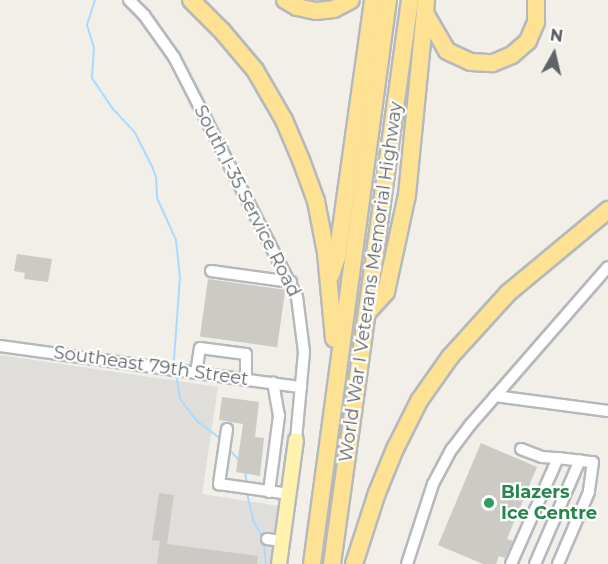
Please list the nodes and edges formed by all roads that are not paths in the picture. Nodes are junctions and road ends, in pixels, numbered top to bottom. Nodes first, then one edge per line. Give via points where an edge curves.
1 (129, 0) edge
2 (191, 0) edge
3 (285, 0) edge
4 (351, 0) edge
5 (373, 0) edge
6 (388, 0) edge
7 (410, 0) edge
8 (536, 0) edge
9 (425, 6) edge
10 (608, 210) edge
11 (608, 267) edge
12 (211, 271) dead end
13 (291, 282) junction
14 (329, 282) junction
15 (368, 312) junction
16 (0, 346) edge
17 (336, 370) junction
18 (196, 372) junction
19 (246, 379) junction
20 (273, 383) junction
21 (301, 387) junction
22 (495, 396) junction
23 (608, 411) edge
24 (227, 429) dead end
25 (296, 440) joint
26 (521, 449) dead end
27 (558, 458) junction
28 (580, 460) junction
29 (268, 492) junction
30 (289, 494) junction
31 (267, 539) dead end
32 (282, 541) junction
33 (408, 559) edge
34 (279, 564) edge
35 (312, 564) edge
36 (332, 564) edge
37 (354, 564) edge
38 (511, 564) edge
39 (535, 564) edge
40 (558, 564) edge

1 - 13 street, South I-35 Service Road via 174,57
2 - 14 highway via 255,70 284,120 316,201
3 - 4 highway via 316,11 334,9
5 - 14 highway via 337,257
6 - 17 highway, World War I Veterans Memorial Highway
7 - 15 highway, World War I Veterans Memorial Highway
8 - 9 highway via 536,22 528,41 512,55 493,63 471,63 447,51
9 - 15 highway via 407,195 386,292
10 - 37 highway via 508,294 450,357 419,401 395,449
11 - 22 street
12 - 13 street
13 - 21 street, South I-35 Service Road via 304,333
14 - 17 highway
15 - 36 highway, World War I Veterans Memorial Highway
16 - 18 street, Southeast 79th Street
17 - 35 highway, World War I Veterans Memorial Highway
18 - 19 street, Southeast 79th Street
18 - 19 street via 200,348 246,354
19 - 20 street, Southeast 79th Street
20 - 21 street, Southeast 79th Street
20 - 29 street via 279,416
21 - 25 street, South I-35 Service Road
22 - 23 street
22 - 33 street via 452,449 433,484
24 - 29 street via 219,484
25 - 30 main road, South I-35 Service Road
26 - 27 street
27 - 28 street
27 - 38 street
28 - 39 street
28 - 40 street via 592,462 589,492
29 - 30 street
30 - 32 main road, South I-35 Service Road
31 - 32 street
32 - 34 main road, South I-35 Service Road

